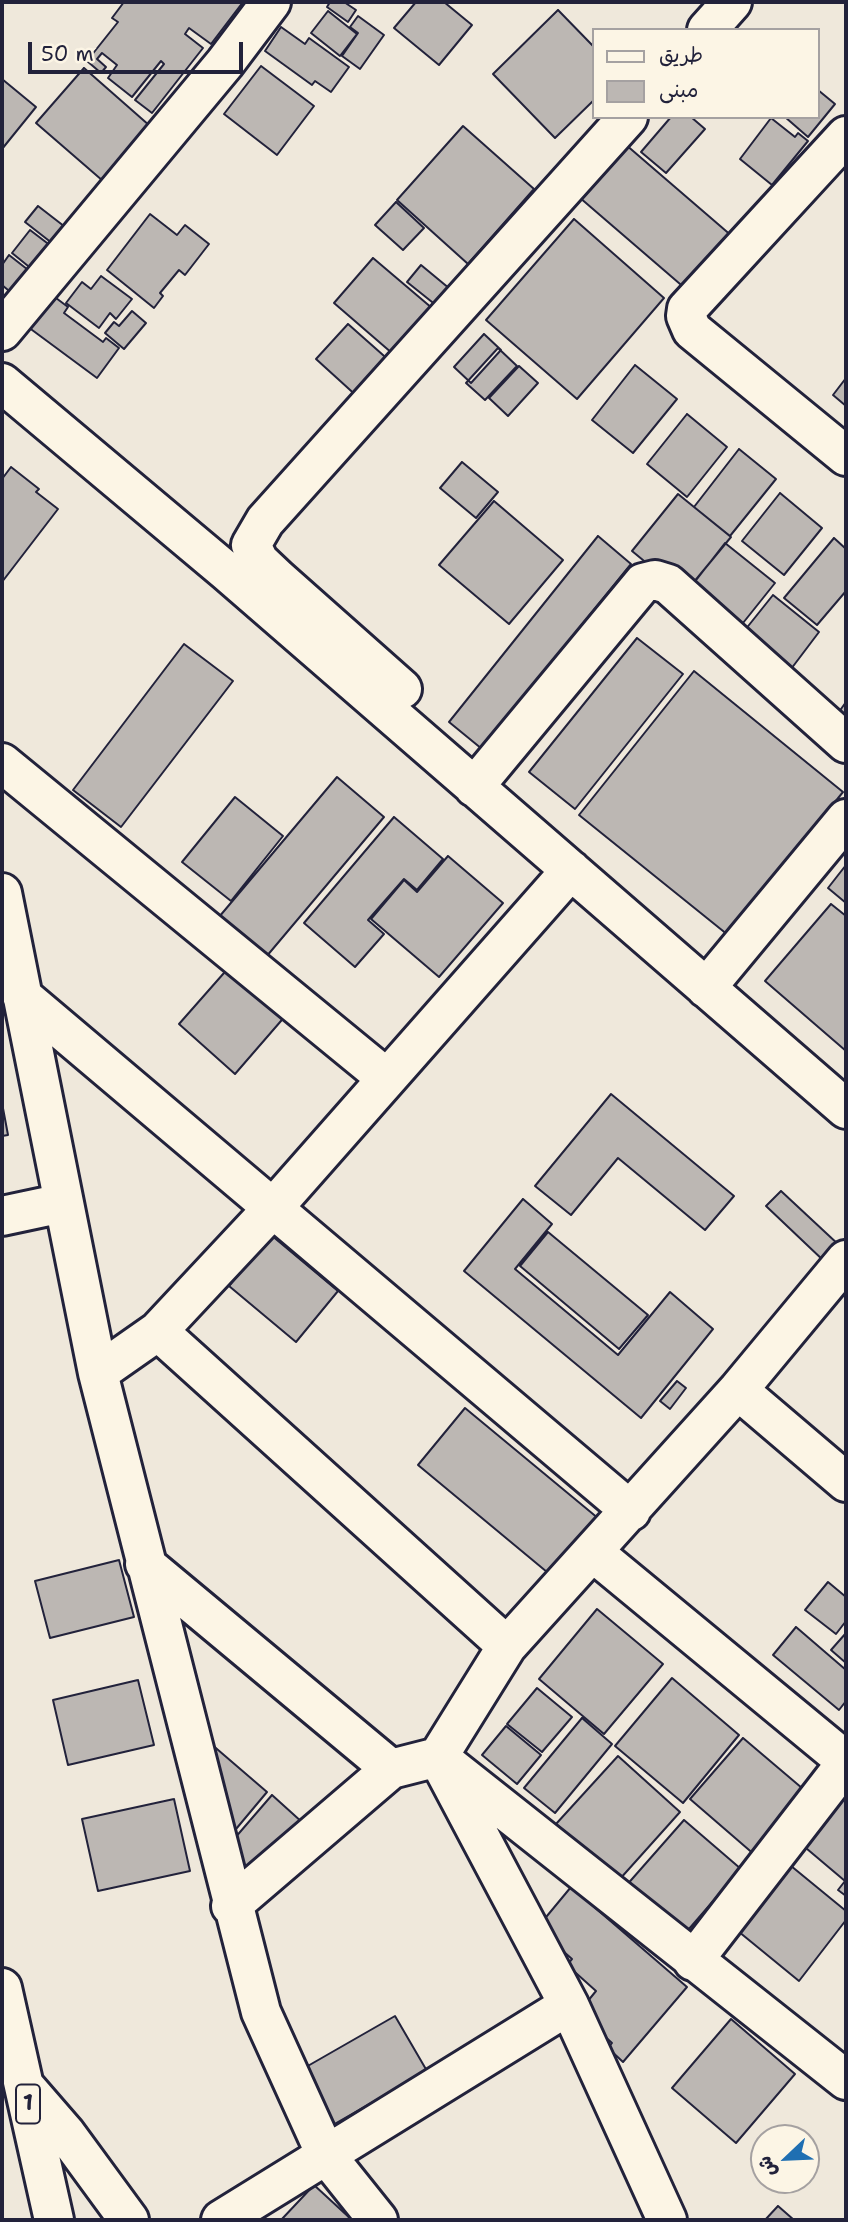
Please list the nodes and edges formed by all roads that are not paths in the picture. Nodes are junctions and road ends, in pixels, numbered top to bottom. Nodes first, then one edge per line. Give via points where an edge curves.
1 (271, 2) edge
2 (732, 2) edge
3 (709, 28) edge
4 (626, 119) edge
5 (838, 160) edge
6 (2, 331) edge
7 (2, 383) edge
8 (846, 456) edge
9 (846, 743) edge
10 (2, 763) edge
11 (482, 777) junction
12 (846, 818) edge
13 (571, 870) junction
14 (2, 893) edge
15 (706, 988) junction
16 (22, 996) junction
17 (385, 1077) junction
18 (846, 1109) edge
19 (64, 1203) junction
20 (273, 1208) junction
21 (2, 1216) edge
22 (846, 1260) edge
23 (158, 1331) junction
24 (98, 1373) junction
25 (738, 1390) junction
26 (846, 1482) edge
27 (631, 1511) junction
28 (594, 1553) junction
29 (145, 1564) junction
30 (507, 1646) junction
31 (438, 1757) junction
32 (846, 1762) edge
33 (391, 1769) junction
34 (231, 1906) junction
35 (693, 1961) junction
36 (2, 1988) edge
37 (569, 2005) junction
38 (846, 2080) edge
39 (23, 2084) junction
40 (326, 2155) junction
41 (54, 2220) edge
42 (129, 2220) edge
43 (221, 2220) edge
44 (378, 2220) edge
45 (667, 2220) edge

1 - 6 main road
2 - 3 main road
4 - 11 main road via 265,521 251,545 259,561
5 - 8 main road via 687,309 686,316 692,330
7 - 11 main road
9 - 11 main road via 668,584 655,580 643,583
10 - 17 main road
11 - 13 main road
12 - 15 main road
13 - 15 main road
13 - 17 main road
14 - 16 main road
15 - 18 main road
16 - 19 main road
16 - 20 main road
17 - 20 main road
19 - 21 main road
19 - 24 main road
20 - 23 main road
20 - 27 main road
22 - 25 main road
23 - 24 main road
23 - 30 main road
24 - 29 main road
25 - 26 main road
25 - 27 main road
27 - 28 main road
28 - 30 main road
28 - 32 main road
29 - 33 main road
29 - 34 main road
30 - 31 main road
31 - 33 main road
31 - 35 main road
31 - 37 main road
32 - 35 main road
33 - 34 main road
34 - 40 main road via 261,2012
35 - 38 main road
36 - 39 main road, 1
37 - 40 main road
37 - 45 main road
39 - 41 main road, 1
39 - 42 main road
40 - 43 main road
40 - 44 main road

